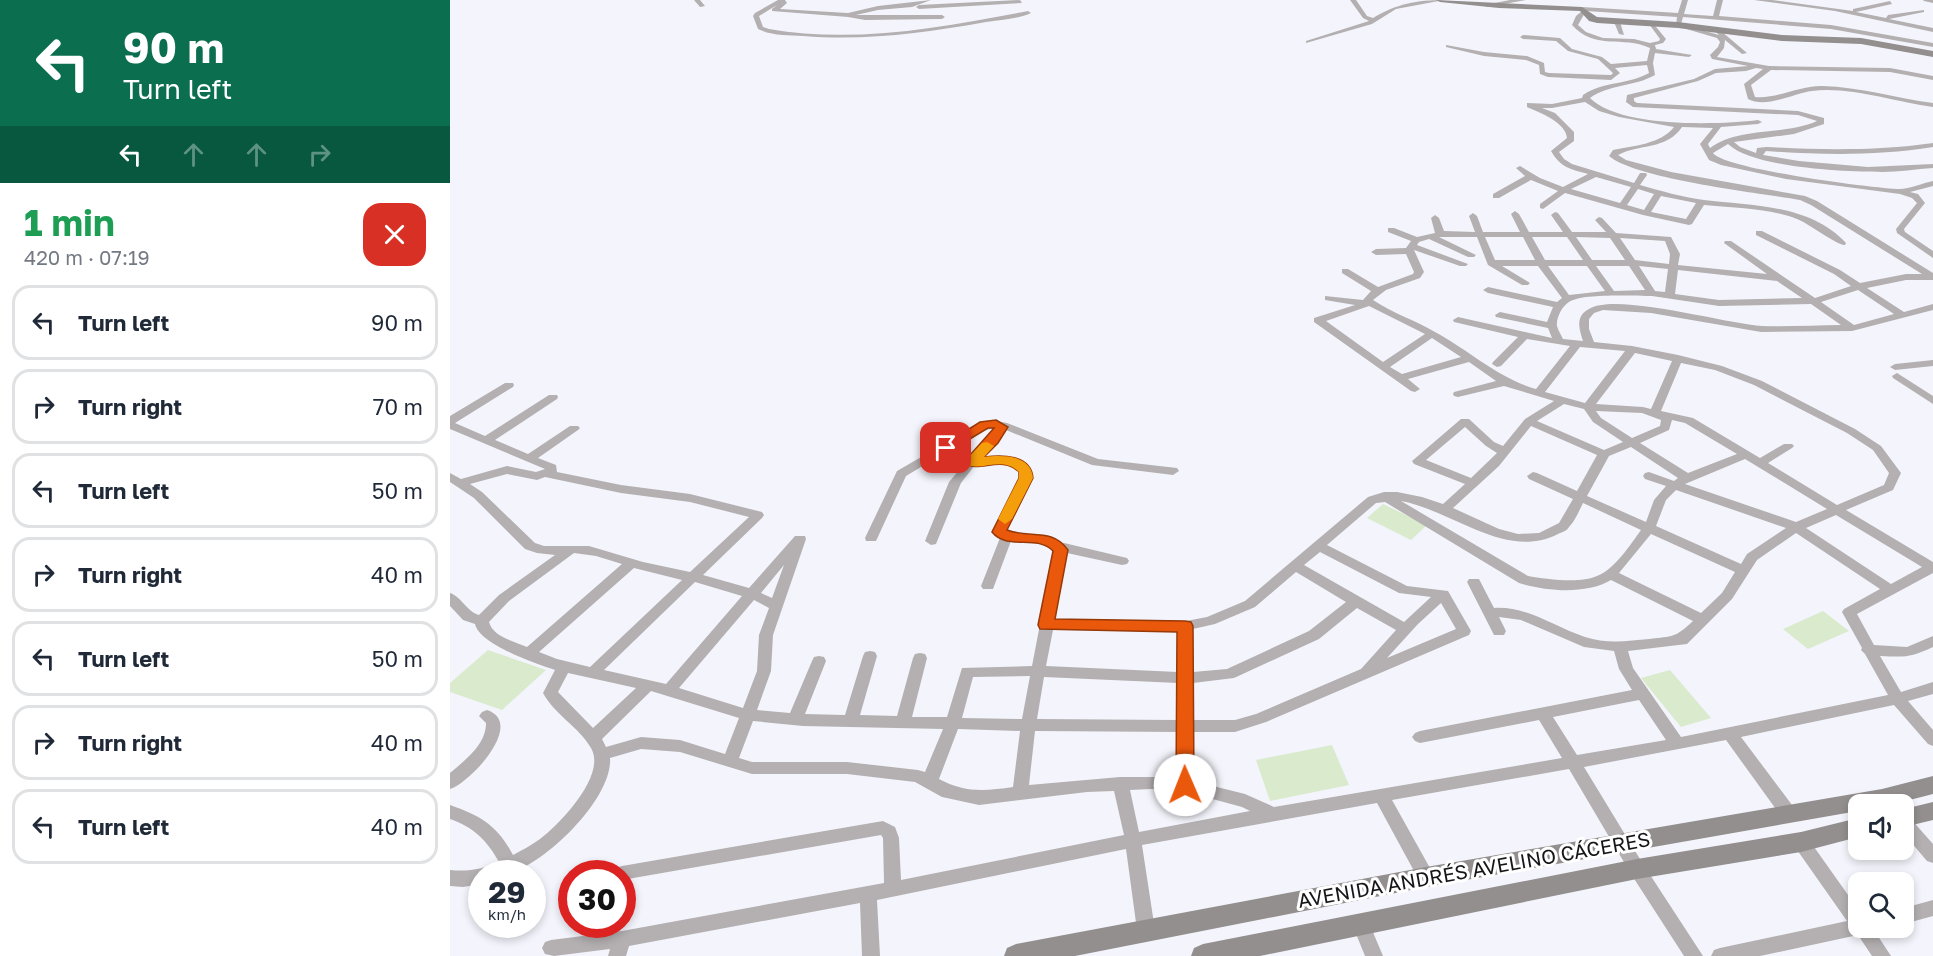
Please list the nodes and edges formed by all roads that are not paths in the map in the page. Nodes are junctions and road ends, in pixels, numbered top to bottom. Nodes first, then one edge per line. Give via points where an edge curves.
1 (697, 0) edge
2 (782, 0) edge
3 (789, 0) edge
4 (886, 0) edge
5 (928, 0) edge
6 (1353, 0) edge
7 (1440, 0) edge
8 (1523, 0) edge
9 (1685, 0) edge
10 (1720, 0) edge
11 (1756, 0) edge
12 (1926, 0) edge
13 (1933, 0) edge
14 (1020, 2) dead end
15 (1890, 3) dead end
16 (1487, 5) junction
17 (702, 6) dead end
18 (895, 6) junction
19 (905, 6) junction
20 (1583, 11) junction
21 (1848, 11) junction
22 (1922, 11) dead end
23 (1028, 13) dead end
24 (1681, 14) junction
25 (848, 15) junction
26 (942, 16) dead end
27 (1716, 17) junction
28 (1729, 18) junction
29 (1881, 18) junction
30 (1754, 20) junction
31 (1374, 21) junction
32 (1933, 21) edge
33 (1617, 22) junction
34 (1652, 24) junction
35 (1911, 25) junction
36 (1678, 26) junction
37 (1700, 28) junction
38 (1732, 30) junction
39 (1933, 30) edge
40 (1622, 34) dead end
41 (1523, 37) dead end
42 (1308, 42) dead end
43 (1933, 45) edge
44 (1448, 46) dead end
45 (1651, 48) junction
46 (1744, 53) dead end
47 (1933, 54) edge
48 (1689, 55) dead end
49 (1650, 63) junction
50 (1608, 66) junction
51 (1754, 66) junction
52 (1769, 68) junction
53 (1613, 77) junction
54 (1933, 78) edge
55 (1597, 89) junction
56 (1586, 100) junction
57 (1933, 105) edge
58 (1758, 122) dead end
59 (1675, 123) junction
60 (1718, 126) junction
61 (1729, 141) junction
62 (1933, 145) edge
63 (1708, 153) junction
64 (1762, 156) junction
65 (1933, 166) edge
66 (1520, 168) dead end
67 (1595, 174) junction
68 (1643, 175) dead end
69 (1530, 177) junction
70 (1933, 183) edge
71 (1636, 186) junction
72 (1564, 190) junction
73 (1900, 192) junction
74 (1659, 193) junction
75 (1496, 196) dead end
76 (1701, 202) junction
77 (1543, 206) dead end
78 (1622, 206) junction
79 (1646, 213) junction
80 (1515, 214) dead end
81 (1555, 215) dead end
82 (1473, 216) dead end
83 (1435, 218) dead end
84 (1599, 220) dead end
85 (1391, 230) dead end
86 (1759, 233) dead end
87 (1440, 234) junction
88 (1480, 235) junction
89 (1570, 235) junction
90 (1613, 235) junction
91 (1428, 236) junction
92 (1525, 236) junction
93 (1728, 243) dead end
94 (1842, 243) dead end
95 (1412, 246) junction
96 (1376, 252) dead end
97 (1472, 255) dead end
98 (1933, 255) edge
99 (1491, 263) junction
100 (1633, 263) junction
101 (1463, 264) dead end
102 (1543, 264) junction
103 (1590, 264) junction
104 (1675, 266) junction
105 (1345, 271) dead end
106 (1933, 277) edge
107 (1782, 278) junction
108 (1525, 283) dead end
109 (1860, 286) junction
110 (1488, 290) dead end
111 (1378, 291) junction
112 (1611, 293) junction
113 (1652, 293) junction
114 (1670, 294) junction
115 (1328, 298) dead end
116 (1563, 301) junction
117 (1815, 301) junction
118 (1370, 303) junction
119 (1933, 307) edge
120 (1500, 315) dead end
121 (1902, 315) junction
122 (1458, 320) dead end
123 (1552, 326) junction
124 (1852, 328) junction
125 (1432, 334) junction
126 (1525, 336) junction
127 (1559, 342) junction
128 (1583, 344) junction
129 (1632, 349) junction
130 (1470, 358) junction
131 (1678, 358) junction
132 (1933, 363) edge
133 (1497, 364) dead end
134 (1384, 366) junction
135 (1401, 378) junction
136 (1505, 382) junction
137 (509, 385) dead end
138 (1415, 389) dead end
139 (1539, 392) junction
140 (1458, 394) dead end
141 (553, 397) dead end
142 (1930, 397) edge
143 (1564, 399) junction
144 (1588, 407) junction
145 (1656, 413) junction
146 (1529, 421) junction
147 (450, 423) edge
148 (1002, 427) junction
149 (574, 428) dead end
150 (488, 439) junction
151 (1630, 442) junction
152 (1788, 446) dead end
153 (1504, 452) junction
154 (1604, 454) junction
155 (1748, 454) junction
156 (531, 457) junction
157 (970, 462) junction
158 (1761, 462) junction
159 (1173, 471) dead end
160 (548, 474) junction
161 (1533, 476) dead end
162 (1649, 476) dead end
163 (1688, 479) junction
164 (455, 480) edge
165 (1473, 483) junction
166 (1675, 485) junction
167 (1384, 496) junction
168 (1578, 497) junction
169 (1446, 508) junction
170 (1837, 509) junction
171 (1796, 527) junction
172 (1647, 530) junction
173 (1007, 536) junction
174 (871, 538) dead end
175 (932, 541) dead end
176 (1057, 546) junction
177 (1319, 546) junction
178 (570, 550) junction
179 (1122, 561) dead end
180 (631, 563) junction
181 (1295, 566) junction
182 (1933, 568) edge
183 (1744, 571) junction
184 (1609, 574) junction
185 (691, 578) junction
186 (1474, 582) dead end
187 (988, 586) dead end
188 (1891, 590) junction
189 (753, 592) junction
190 (1443, 594) junction
191 (450, 598) edge
192 (1356, 602) junction
193 (775, 605) junction
194 (1491, 613) junction
195 (1704, 620) junction
196 (482, 621) junction
197 (1046, 625) junction
198 (1185, 626) junction
199 (1405, 629) junction
200 (1499, 631) dead end
201 (1933, 640) edge
202 (1620, 647) junction
203 (1915, 649) junction
204 (1868, 650) junction
205 (530, 652) junction
206 (1933, 655) edge
207 (870, 656) dead end
208 (920, 658) dead end
209 (819, 661) dead end
210 (564, 667) junction
211 (1037, 671) junction
212 (592, 673) junction
213 (1364, 673) junction
214 (1185, 678) junction
215 (648, 685) junction
216 (1933, 688) edge
217 (669, 690) junction
218 (1641, 694) junction
219 (1897, 699) junction
220 (1543, 713) junction
221 (749, 715) junction
222 (487, 716) dead end
223 (795, 719) junction
224 (851, 721) junction
225 (903, 722) junction
226 (953, 723) junction
227 (1028, 725) junction
228 (1184, 726) junction
229 (1730, 733) junction
230 (1420, 737) dead end
231 (593, 738) junction
232 (1933, 740) edge
233 (1677, 744) junction
234 (602, 754) junction
235 (730, 762) junction
236 (1571, 763) junction
237 (930, 781) junction
238 (450, 783) edge
239 (1120, 783) junction
240 (1185, 785) junction
241 (1933, 785) edge
242 (1020, 794) junction
243 (1906, 794) edge
244 (1382, 796) junction
245 (1848, 806) edge
246 (450, 812) edge
247 (1933, 812) edge
248 (1273, 814) junction
249 (1789, 814) junction
250 (1914, 816) edge
251 (1848, 830) edge
252 (1914, 834) edge
253 (1133, 840) junction
254 (1801, 842) junction
255 (1622, 844) junction
256 (1933, 856) edge
257 (507, 860) edge
258 (518, 860) edge
259 (1637, 869) junction
260 (636, 871) edge
261 (468, 877) edge
262 (1426, 877) junction
263 (450, 878) edge
264 (893, 889) junction
265 (868, 894) junction
266 (1848, 908) edge
267 (1933, 908) edge
268 (1914, 913) edge
269 (1361, 924) junction
270 (1848, 929) edge
271 (1146, 930) junction
272 (1868, 938) edge
273 (551, 948) dead end
274 (619, 948) edge
275 (871, 956) edge
276 (1016, 956) edge
277 (1203, 956) edge
278 (1374, 956) edge
279 (1694, 956) edge
280 (1720, 956) edge
281 (1882, 956) edge

1 - 17 street
2 - 23 street via 758,13 760,28 820,37 882,35 940,30
3 - 25 street via 774,10
4 - 18 street
5 - 19 street
6 - 31 street via 1365,17
7 - 16 street
7 - 31 street via 1394,8
8 - 16 street
9 - 24 street
10 - 27 street
11 - 21 street
11 - 30 street
12 - 13 street
14 - 19 street
15 - 21 street
16 - 20 street
18 - 19 street
18 - 25 street
20 - 24 street
20 - 33 street via 1592,20
20 - 45 street via 1575,26 1586,36
21 - 29 street
22 - 29 street
24 - 27 street
24 - 36 street
25 - 26 street
27 - 28 street
28 - 30 street
28 - 38 street
29 - 35 street
30 - 43 street via 1854,30
31 - 42 street
32 - 35 street
33 - 34 street
33 - 40 street
34 - 36 street
34 - 45 street via 1663,39
35 - 39 street
36 - 37 street
36 - 51 street via 1719,37 1723,42 1714,58
37 - 38 street
37 - 46 street via 1723,33
38 - 47 street via 1782,38 1861,41
41 - 50 street via 1558,39 1570,50 1597,57
44 - 53 street via 1532,59 1542,64 1542,73 1548,75
45 - 48 street
45 - 49 street
49 - 50 street
49 - 55 street via 1654,71 1649,77
50 - 53 street via 1617,73
51 - 52 street
51 - 61 street via 1715,70 1696,80 1630,97 1636,105 1810,114 1821,122 1806,129
52 - 54 street via 1890,70
52 - 57 street via 1747,84 1752,99 1819,88
53 - 55 street
55 - 56 street
56 - 59 street via 1612,114
56 - 67 street via 1530,105 1552,115 1570,132 1570,139 1555,152 1561,161
58 - 60 street
59 - 60 street
59 - 106 street via 1676,132 1667,137 1613,156 1626,164 1703,182 1802,198
60 - 63 street via 1704,144
61 - 63 street via 1715,145
61 - 64 street via 1738,150
62 - 64 street via 1834,154 1760,150
63 - 73 street via 1724,163 1786,177
64 - 65 street via 1840,169
66 - 69 street
67 - 71 street
67 - 72 street
68 - 71 street
69 - 72 street
69 - 75 street
70 - 73 street
71 - 74 street
71 - 78 street
72 - 77 street
72 - 78 street
73 - 98 street via 1915,196 1921,203 1900,229 1901,234
74 - 76 street
74 - 79 street
76 - 79 street via 1689,222
76 - 94 street via 1798,216
78 - 79 street
80 - 92 street
81 - 89 street
82 - 88 street
83 - 87 street
84 - 90 street
85 - 95 street
86 - 109 street
87 - 88 street
87 - 91 street
88 - 92 street
88 - 99 street
89 - 90 street
89 - 92 street
89 - 103 street
90 - 100 street
90 - 104 street via 1668,239 1675,254
91 - 95 street
91 - 97 street
92 - 102 street
93 - 107 street
95 - 96 street
95 - 101 street
95 - 111 street via 1417,276
99 - 102 street
99 - 108 street
100 - 103 street
100 - 104 street
100 - 113 street
102 - 103 street
102 - 116 street
103 - 112 street
104 - 107 street
104 - 114 street
105 - 111 street
106 - 109 street
107 - 117 street
109 - 117 street
109 - 121 street
110 - 116 street
111 - 118 street via 1370,296
112 - 113 street
112 - 116 street
113 - 114 street
114 - 117 street via 1719,303
115 - 118 street
116 - 123 street
117 - 124 street
118 - 125 street
118 - 134 street via 1318,320
119 - 121 street
120 - 123 street
121 - 124 street
122 - 126 street
123 - 127 street
124 - 128 street via 1761,329 1651,310 1602,307 1591,310 1584,319
125 - 130 street
125 - 134 street
126 - 127 street
126 - 133 street
127 - 128 street
128 - 129 street
128 - 139 street
129 - 131 street
129 - 144 street
130 - 135 street
130 - 136 street
131 - 145 street
131 - 170 street via 1758,382 1877,448 1895,473 1889,487
132 - 142 street via 1896,371
134 - 135 street
135 - 138 street
136 - 139 street
136 - 140 street
137 - 147 street
139 - 143 street
141 - 150 street
143 - 144 street
143 - 146 street
144 - 145 street
144 - 151 street via 1597,420
145 - 151 street via 1667,418 1665,428
145 - 155 street via 1689,420
146 - 153 street
146 - 154 street
147 - 150 street
148 - 157 street
148 - 159 street via 1008,426 1095,462
148 - 174 street via 996,424 976,429 901,474
149 - 156 street
150 - 156 street
151 - 154 street
151 - 163 street
152 - 158 street
153 - 165 street
153 - 165 street via 1465,421 1418,461
154 - 168 street
155 - 158 street
155 - 163 street
156 - 160 street via 552,468
157 - 173 street via 1004,459 1025,471 1026,478 999,532
157 - 175 street via 955,482
158 - 170 street
160 - 164 street via 537,476 507,470
160 - 185 street via 690,498 758,515
161 - 168 street
162 - 166 street
163 - 166 street
164 - 178 street via 478,495 530,546 546,551
165 - 169 street
166 - 171 street
166 - 172 street via 1663,494
167 - 169 street via 1415,498
167 - 177 street via 1372,500
167 - 184 street via 1524,580 1543,585 1564,584 1601,580
168 - 169 street via 1564,526 1523,540 1505,537
168 - 172 street
170 - 171 street
170 - 182 street
171 - 183 street via 1752,557
171 - 188 street
172 - 183 street
172 - 184 street
173 - 176 street via 1044,538
173 - 187 street
176 - 179 street
176 - 197 street via 1061,550
177 - 181 street
177 - 190 street via 1404,590
178 - 180 street via 587,549
178 - 196 street via 504,598
180 - 185 street
180 - 205 street
181 - 192 street
181 - 198 street via 1250,604 1210,621
182 - 188 street
183 - 195 street
184 - 195 street
185 - 189 street
185 - 212 street
186 - 194 street
188 - 204 street via 1849,612
189 - 193 street
189 - 193 street via 800,539
189 - 217 street
190 - 199 street
190 - 213 street via 1464,631
191 - 196 street via 468,617
192 - 199 street
192 - 214 street via 1314,635 1228,674
193 - 221 street via 766,635 764,671
194 - 200 street
194 - 202 street via 1514,613 1581,641
195 - 202 street via 1682,640
196 - 205 street via 493,638
197 - 198 street
197 - 211 street
198 - 214 street
199 - 213 street
201 - 203 street
202 - 218 street via 1626,669
203 - 204 street
203 - 206 street
204 - 219 street
205 - 210 street
207 - 224 street
208 - 225 street
209 - 223 street
210 - 212 street
210 - 231 street via 550,693
211 - 214 street
211 - 226 street via 967,672
211 - 227 street
212 - 215 street
213 - 228 street via 1235,726
214 - 228 street
215 - 217 street
215 - 231 street
216 - 219 street
217 - 221 street
218 - 220 street
218 - 233 street
219 - 229 street
219 - 232 street
220 - 230 street
220 - 236 street
221 - 223 street
221 - 235 street
222 - 238 street via 495,727 492,738
223 - 224 street
224 - 225 street
225 - 226 street
226 - 227 street
226 - 237 street
227 - 228 street
227 - 242 street
228 - 240 street
229 - 233 street
229 - 249 street
231 - 234 street
233 - 236 street
234 - 235 street via 641,743 680,746
234 - 258 street via 602,770 586,800 547,843
235 - 237 street via 752,768 847,768 918,776
236 - 244 street
236 - 255 street
237 - 242 street via 948,792 979,798
239 - 240 street
239 - 242 street
239 - 253 street
240 - 248 street via 1245,801
241 - 243 street, AVENIDA ANDRÉS AVELINO CÁCERES
244 - 248 street
244 - 262 street
245 - 249 street, AVENIDA ANDRÉS AVELINO CÁCERES
246 - 257 street via 489,831
247 - 250 street
248 - 253 street
249 - 255 street, AVENIDA ANDRÉS AVELINO CÁCERES
251 - 254 street, AVENIDA ANDRÉS AVELINO CÁCERES
252 - 256 street
253 - 264 street
253 - 271 street
254 - 259 street, AVENIDA ANDRÉS AVELINO CÁCERES
254 - 266 street
255 - 259 street
255 - 262 street, AVENIDA ANDRÉS AVELINO CÁCERES
259 - 269 street, AVENIDA ANDRÉS AVELINO CÁCERES
259 - 279 street
260 - 264 street via 883,828 891,838
261 - 263 street
262 - 271 street, AVENIDA ANDRÉS AVELINO CÁCERES
264 - 265 street
265 - 274 street
265 - 275 street
267 - 268 street
269 - 277 street, AVENIDA ANDRÉS AVELINO CÁCERES
269 - 278 street
270 - 280 street
271 - 276 street, AVENIDA ANDRÉS AVELINO CÁCERES
272 - 281 street
273 - 274 street

